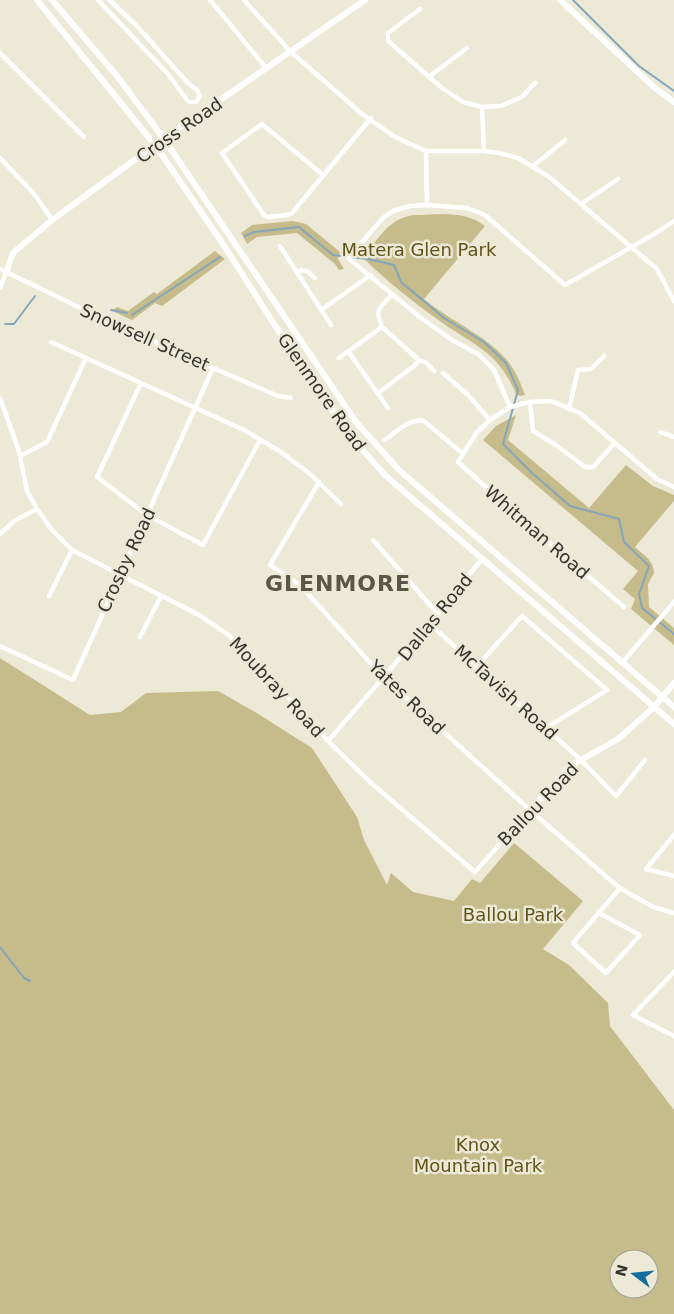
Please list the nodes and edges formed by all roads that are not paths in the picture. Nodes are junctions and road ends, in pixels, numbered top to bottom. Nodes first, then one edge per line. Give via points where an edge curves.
1 (37, 0) edge
2 (52, 0) edge
3 (98, 0) edge
4 (109, 0) edge
5 (210, 0) edge
6 (244, 0) edge
7 (365, 0) edge
8 (560, 0) edge
9 (420, 9) dead end
10 (127, 17) junction
11 (121, 24) junction
12 (467, 48) dead end
13 (291, 52) junction
14 (0, 53) edge
15 (268, 69) junction
16 (430, 76) junction
17 (535, 83) dead end
18 (192, 87) junction
19 (184, 95) junction
20 (674, 102) edge
21 (482, 107) junction
22 (371, 118) junction
23 (84, 137) dead end
24 (164, 139) junction
25 (565, 140) dead end
26 (155, 146) junction
27 (426, 151) junction
28 (484, 151) junction
29 (0, 158) edge
30 (533, 166) junction
31 (323, 175) junction
32 (618, 179) dead end
33 (581, 204) junction
34 (427, 205) junction
35 (52, 220) junction
36 (674, 221) edge
37 (280, 246) dead end
38 (631, 246) junction
39 (3, 271) edge
40 (298, 273) junction
41 (371, 275) junction
42 (315, 278) dead end
43 (0, 288) edge
44 (392, 294) junction
45 (674, 301) edge
46 (321, 310) junction
47 (331, 325) dead end
48 (382, 327) junction
49 (51, 342) dead end
50 (348, 351) junction
51 (604, 356) dead end
52 (86, 358) junction
53 (339, 358) dead end
54 (419, 360) junction
55 (214, 368) junction
56 (434, 371) dead end
57 (443, 373) dead end
58 (141, 383) junction
59 (378, 393) junction
60 (0, 398) edge
61 (291, 398) dead end
62 (530, 402) junction
63 (2, 404) edge
64 (510, 407) junction
65 (195, 408) junction
66 (388, 408) dead end
67 (569, 409) junction
68 (490, 420) junction
69 (660, 432) dead end
70 (674, 437) edge
71 (260, 440) junction
72 (385, 440) dead end
73 (615, 443) junction
74 (462, 453) junction
75 (20, 456) junction
76 (319, 482) junction
77 (674, 487) edge
78 (341, 504) dead end
79 (36, 510) junction
80 (147, 515) junction
81 (0, 534) edge
82 (373, 540) dead end
83 (72, 550) junction
84 (481, 560) junction
85 (119, 574) junction
86 (49, 596) dead end
87 (161, 596) junction
88 (674, 602) edge
89 (624, 607) dead end
90 (438, 614) junction
91 (430, 624) junction
92 (140, 637) dead end
93 (0, 646) edge
94 (622, 663) junction
95 (477, 666) junction
96 (384, 678) junction
97 (674, 682) edge
98 (662, 697) junction
99 (654, 707) junction
100 (674, 707) edge
101 (674, 724) edge
102 (546, 728) junction
103 (328, 741) junction
104 (581, 760) junction
105 (645, 760) dead end
106 (530, 810) junction
107 (674, 835) edge
108 (475, 872) joint
109 (674, 876) edge
110 (620, 888) junction
111 (599, 912) junction
112 (674, 913) edge
113 (674, 972) edge
114 (674, 1036) edge

1 - 26 main road, Glenmore Road
2 - 24 main road, Glenmore Road via 117,76
3 - 11 street
4 - 10 street
5 - 15 street
6 - 13 street
7 - 13 main road, Cross Road
8 - 20 main road
9 - 16 street via 388,33 388,41
10 - 11 street
10 - 18 street
11 - 19 street
12 - 16 street
13 - 15 main road, Cross Road
13 - 22 street via 362,114
14 - 23 street
15 - 24 main road, Cross Road
16 - 21 street via 463,102
17 - 21 street via 522,97 501,106
18 - 19 street
18 - 19 street via 199,92 196,102 190,102
21 - 28 street
22 - 27 street via 395,137
22 - 31 street
24 - 26 main road, Cross Road
24 - 94 main road, Glenmore Road via 368,436 400,470
25 - 30 street
26 - 35 main road, Cross Road
26 - 84 main road, Glenmore Road via 350,436 386,476
27 - 28 street
27 - 34 street
28 - 30 street via 518,158
29 - 35 street
30 - 33 street
31 - 31 street via 292,213 268,217 222,153 262,124
32 - 33 street
33 - 38 street
34 - 38 street via 466,208 484,215 565,284
34 - 41 street via 393,211 348,258
35 - 39 main road, Cross Road via 13,253
36 - 38 street
37 - 40 street
38 - 45 street via 657,269
39 - 43 street
39 - 55 street, Snowsell Street
40 - 42 street via 307,271
40 - 46 street
41 - 44 street
41 - 46 street
44 - 48 street via 377,315
44 - 64 street via 452,340 478,354 494,370
46 - 47 street
48 - 50 street
48 - 54 street
49 - 52 street
50 - 53 street
50 - 59 street
51 - 67 street via 591,369 578,370
52 - 58 street
52 - 75 street via 47,442
54 - 56 street
54 - 59 street
55 - 61 street, Snowsell Street via 278,396
55 - 65 street, Crosby Road
57 - 68 street
58 - 65 street
58 - 80 street via 97,478
59 - 66 street
60 - 63 street, Moubray Road
62 - 64 street
62 - 67 street via 551,401
62 - 73 street via 534,431 585,467 593,467
63 - 75 street, Moubray Road
64 - 68 street
65 - 71 street
65 - 80 street, Crosby Road
67 - 73 street via 580,413
68 - 74 street
69 - 70 street
71 - 76 street via 282,452
71 - 80 street via 203,545
72 - 74 street, Whitman Road via 410,422 424,421
73 - 77 street via 657,479
74 - 89 street, Whitman Road via 458,462
75 - 79 street, Moubray Road via 27,491
76 - 78 street
76 - 96 street, Yates Road via 270,565 300,585
79 - 81 street via 14,521
79 - 83 street, Moubray Road
80 - 85 street, Crosby Road
82 - 90 street
83 - 85 street, Moubray Road
83 - 86 street
84 - 90 street, Dallas Road
84 - 99 main road, Glenmore Road
85 - 87 street, Moubray Road
85 - 93 street, Crosby Road via 72,680
87 - 92 street
87 - 103 street, Moubray Road via 199,615 230,636
88 - 94 street
90 - 91 street, Dallas Road
91 - 95 street, McTavish Road
91 - 96 street, Dallas Road
94 - 98 main road, Glenmore Road
95 - 102 street, McTavish Road
95 - 102 street via 522,616 607,690
96 - 103 street, Dallas Road
96 - 106 street, Yates Road
97 - 98 main road, Ballou Road
98 - 99 main road, Ballou Road
98 - 100 main road, Glenmore Road
99 - 101 main road, Glenmore Road
99 - 104 main road, Ballou Road via 618,739
102 - 104 street, McTavish Road
103 - 108 street, Moubray Road via 370,782
104 - 105 street, McTavish Road via 616,796
104 - 106 main road, Ballou Road via 570,766
106 - 108 street, Ballou Road
106 - 110 street, Yates Road
107 - 109 street via 646,869
110 - 111 street
110 - 112 street, Yates Road via 653,907
111 - 111 street via 573,943 606,973 640,935
113 - 114 street via 633,1015

